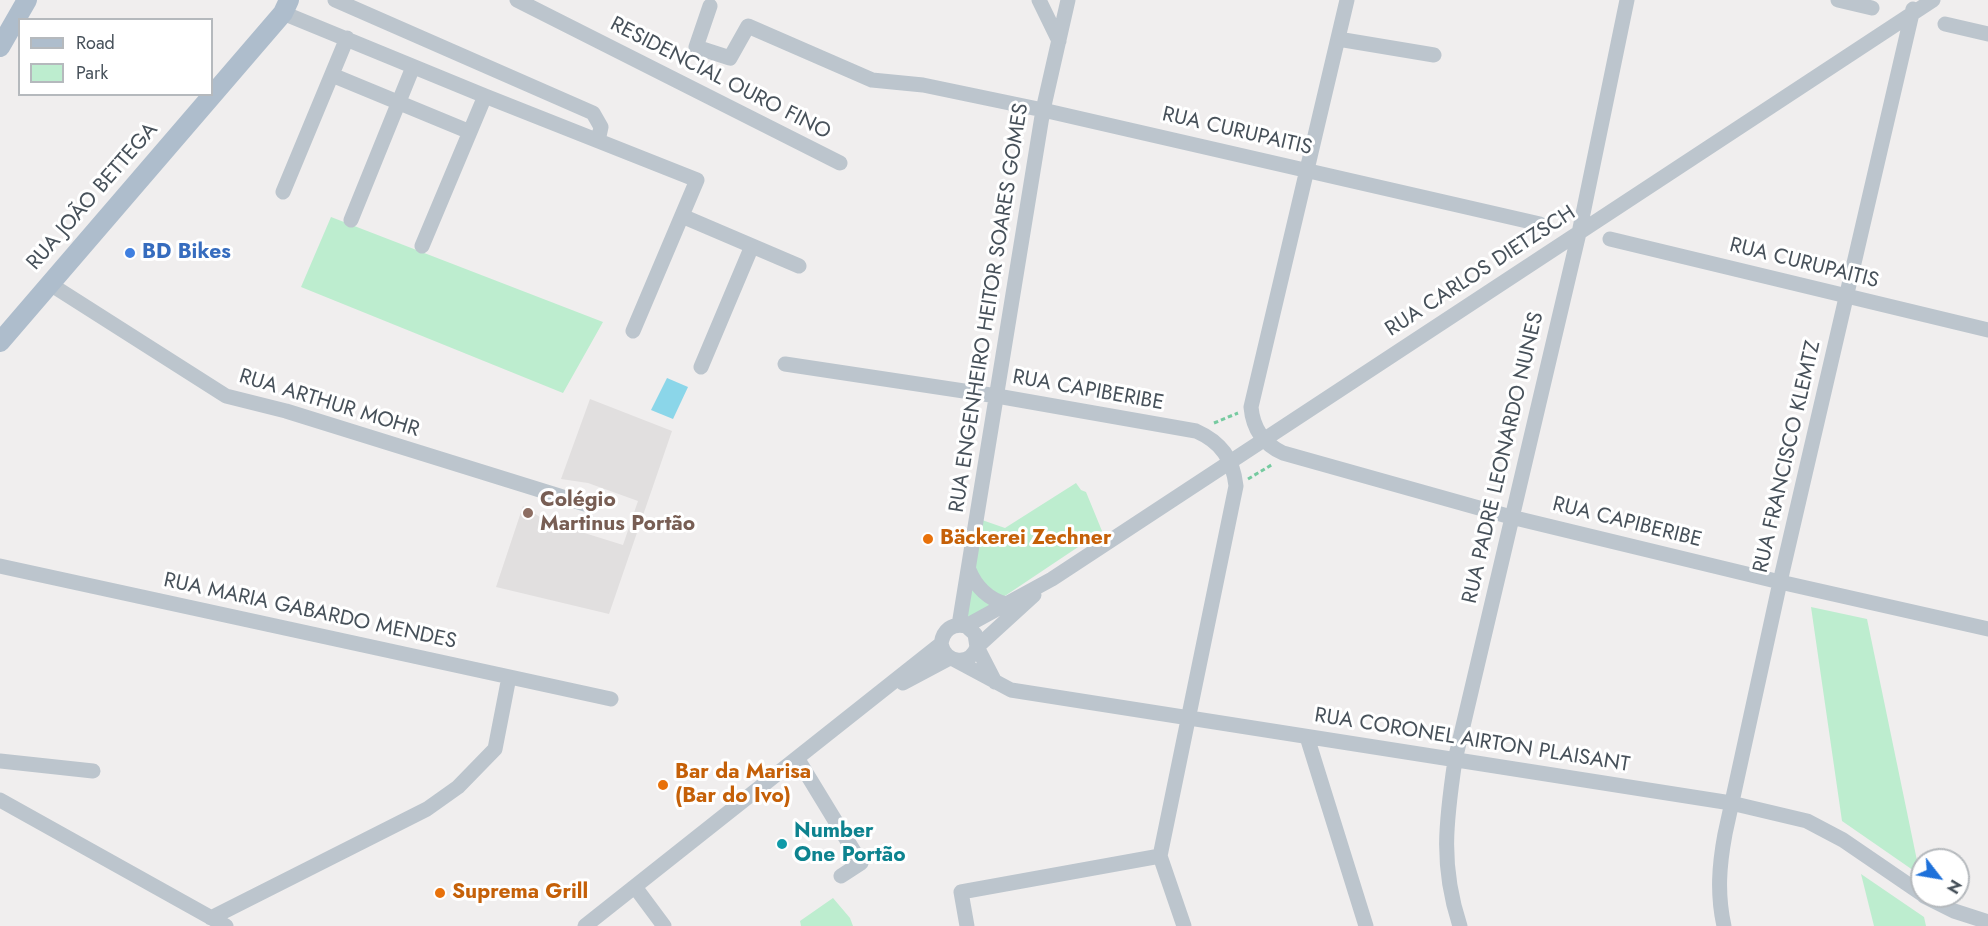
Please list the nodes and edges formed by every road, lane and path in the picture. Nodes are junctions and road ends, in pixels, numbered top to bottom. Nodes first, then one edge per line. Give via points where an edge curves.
1 (335, 0) edge
2 (517, 0) edge
3 (1039, 0) edge
4 (1068, 0) edge
5 (1347, 0) edge
6 (1627, 0) edge
7 (1838, 0) edge
8 (1933, 0) edge
9 (21, 2) edge
10 (710, 6) dead end
11 (286, 7) edge
12 (1913, 7) edge
13 (1872, 8) dead end
14 (1945, 24) dead end
15 (1988, 34) edge
16 (347, 38) junction
17 (1338, 39) junction
18 (1059, 41) junction
19 (0, 47) edge
20 (1434, 56) dead end
21 (413, 67) junction
22 (332, 75) junction
23 (213, 93) edge
24 (210, 96) edge
25 (485, 96) junction
26 (399, 102) junction
27 (1043, 110) junction
28 (470, 132) junction
29 (598, 141) junction
30 (840, 163) dead end
31 (1307, 170) junction
32 (283, 192) dead end
33 (682, 216) junction
34 (351, 220) dead end
35 (1540, 224) dead end
36 (1579, 233) junction
37 (1610, 239) dead end
38 (422, 246) dead end
39 (752, 246) junction
40 (799, 266) dead end
41 (50, 284) junction
42 (1846, 297) junction
43 (1988, 330) edge
44 (633, 331) dead end
45 (0, 342) edge
46 (785, 364) dead end
47 (701, 367) dead end
48 (997, 396) junction
49 (1251, 407) junction
50 (1196, 431) junction
51 (1263, 440) junction
52 (1290, 454) junction
53 (1230, 461) junction
54 (1236, 486) junction
55 (585, 504) dead end
56 (1511, 517) junction
57 (0, 566) edge
58 (969, 570) junction
59 (1052, 579) junction
60 (1780, 582) junction
61 (1006, 604) junction
62 (962, 625) junction
63 (1988, 629) edge
64 (941, 644) junction
65 (977, 646) junction
66 (952, 659) junction
67 (509, 677) junction
68 (996, 682) junction
69 (611, 699) dead end
70 (869, 702) junction
71 (1188, 718) junction
72 (1307, 737) junction
73 (796, 758) junction
74 (1455, 760) junction
75 (0, 761) edge
76 (93, 771) dead end
77 (0, 800) edge
78 (1731, 803) junction
79 (1160, 856) junction
80 (841, 876) dead end
81 (1910, 886) edge
82 (635, 887) junction
83 (1988, 905) edge
84 (1948, 908) edge
85 (211, 918) junction
86 (1986, 921) edge
87 (226, 926) edge
88 (585, 926) edge
89 (664, 926) edge
90 (967, 926) edge
91 (1184, 926) edge
92 (1366, 926) edge
93 (1460, 926) edge
94 (1724, 926) edge

1 - 29 street via 593,113 601,127
2 - 30 street, RESIDENCIAL OURO FINO
3 - 18 street
4 - 18 street, RUA ENGENHEIRO HEITOR SOARES GOMES
5 - 17 street
6 - 36 street, RUA PADRE LEONARDO NUNES
7 - 13 street
8 - 12 street, RUA CARLOS DIETZSCH
9 - 19 main road
10 - 27 street, RUA CURUPAITIS via 696,47 730,58 748,26 872,81 923,85
11 - 16 street
11 - 23 main road, RUA JOÃO BETTEGA
12 - 36 street, RUA CARLOS DIETZSCH
12 - 42 street, RUA FRANCISCO KLEMTZ
14 - 15 street
16 - 21 street
16 - 22 street
17 - 20 street
17 - 31 street
18 - 27 street, RUA ENGENHEIRO HEITOR SOARES GOMES
21 - 25 street
21 - 26 street
22 - 26 street
22 - 32 street
24 - 41 main road, RUA JOÃO BETTEGA
25 - 28 street
25 - 29 street
26 - 28 street
26 - 34 street
27 - 31 street, RUA CURUPAITIS
27 - 48 street, RUA ENGENHEIRO HEITOR SOARES GOMES
28 - 38 street
29 - 33 street via 697,180
31 - 35 street, RUA CURUPAITIS
31 - 49 street
33 - 39 street
33 - 44 street
36 - 51 street, RUA CARLOS DIETZSCH
36 - 56 street, RUA PADRE LEONARDO NUNES
37 - 42 street, RUA CURUPAITIS
39 - 40 street
39 - 47 street
41 - 45 main road, RUA JOÃO BETTEGA
41 - 55 street, RUA ARTHUR MOHR via 226,396
42 - 43 street, RUA CURUPAITIS
42 - 60 street, RUA FRANCISCO KLEMTZ
46 - 48 street, RUA CAPIBERIBE
48 - 50 street, RUA CAPIBERIBE
48 - 58 street, RUA ENGENHEIRO HEITOR SOARES GOMES
49 - 50 path
49 - 51 street via 1255,427
50 - 53 street, RUA CAPIBERIBE via 1212,440
51 - 52 street, RUA CAPIBERIBE
51 - 53 street, RUA CARLOS DIETZSCH
52 - 54 path
52 - 56 street, RUA CAPIBERIBE
53 - 54 street
53 - 59 street, RUA CARLOS DIETZSCH
54 - 71 street
56 - 60 street, RUA CAPIBERIBE
56 - 74 street, RUA PADRE LEONARDO NUNES
57 - 67 street, RUA MARIA GABARDO MENDES
58 - 61 street via 985,594
58 - 62 street, RUA ENGENHEIRO HEITOR SOARES GOMES
59 - 61 street, RUA CARLOS DIETZSCH
59 - 65 street, RUA CARLOS DIETZSCH
60 - 63 street, RUA CAPIBERIBE
60 - 78 street, RUA FRANCISCO KLEMTZ
61 - 62 street, RUA CARLOS DIETZSCH
62 - 64 street, RUA CARLOS DIETZSCH via 948,628
62 - 65 street via 975,634
64 - 66 street
64 - 70 street, RUA CARLOS DIETZSCH
65 - 66 street, RUA CARLOS DIETZSCH via 966,660
65 - 68 street
66 - 68 street, RUA CORONEL AIRTON PLAISANT
66 - 70 street, RUA CARLOS DIETZSCH
67 - 69 street, RUA MARIA GABARDO MENDES
67 - 85 street via 495,749 458,787 427,809
68 - 71 street, RUA CORONEL AIRTON PLAISANT via 1011,690
70 - 73 street, RUA CARLOS DIETZSCH
71 - 72 street, RUA CORONEL AIRTON PLAISANT
71 - 79 street
72 - 74 street, RUA CORONEL AIRTON PLAISANT
72 - 92 street
73 - 80 street via 861,863
73 - 82 street, RUA CARLOS DIETZSCH
74 - 78 street, RUA CORONEL AIRTON PLAISANT
74 - 93 street, RUA PADRE LEONARDO NUNES via 1447,816 1447,874
75 - 76 street
77 - 85 street
78 - 81 street, RUA CORONEL AIRTON PLAISANT via 1807,821 1843,840
78 - 94 street, RUA FRANCISCO KLEMTZ via 1719,864 1718,895
79 - 90 street via 961,891
79 - 91 street
82 - 88 street, RUA CARLOS DIETZSCH
82 - 89 street
83 - 86 street
84 - 86 street, RUA CORONEL AIRTON PLAISANT
85 - 87 street

